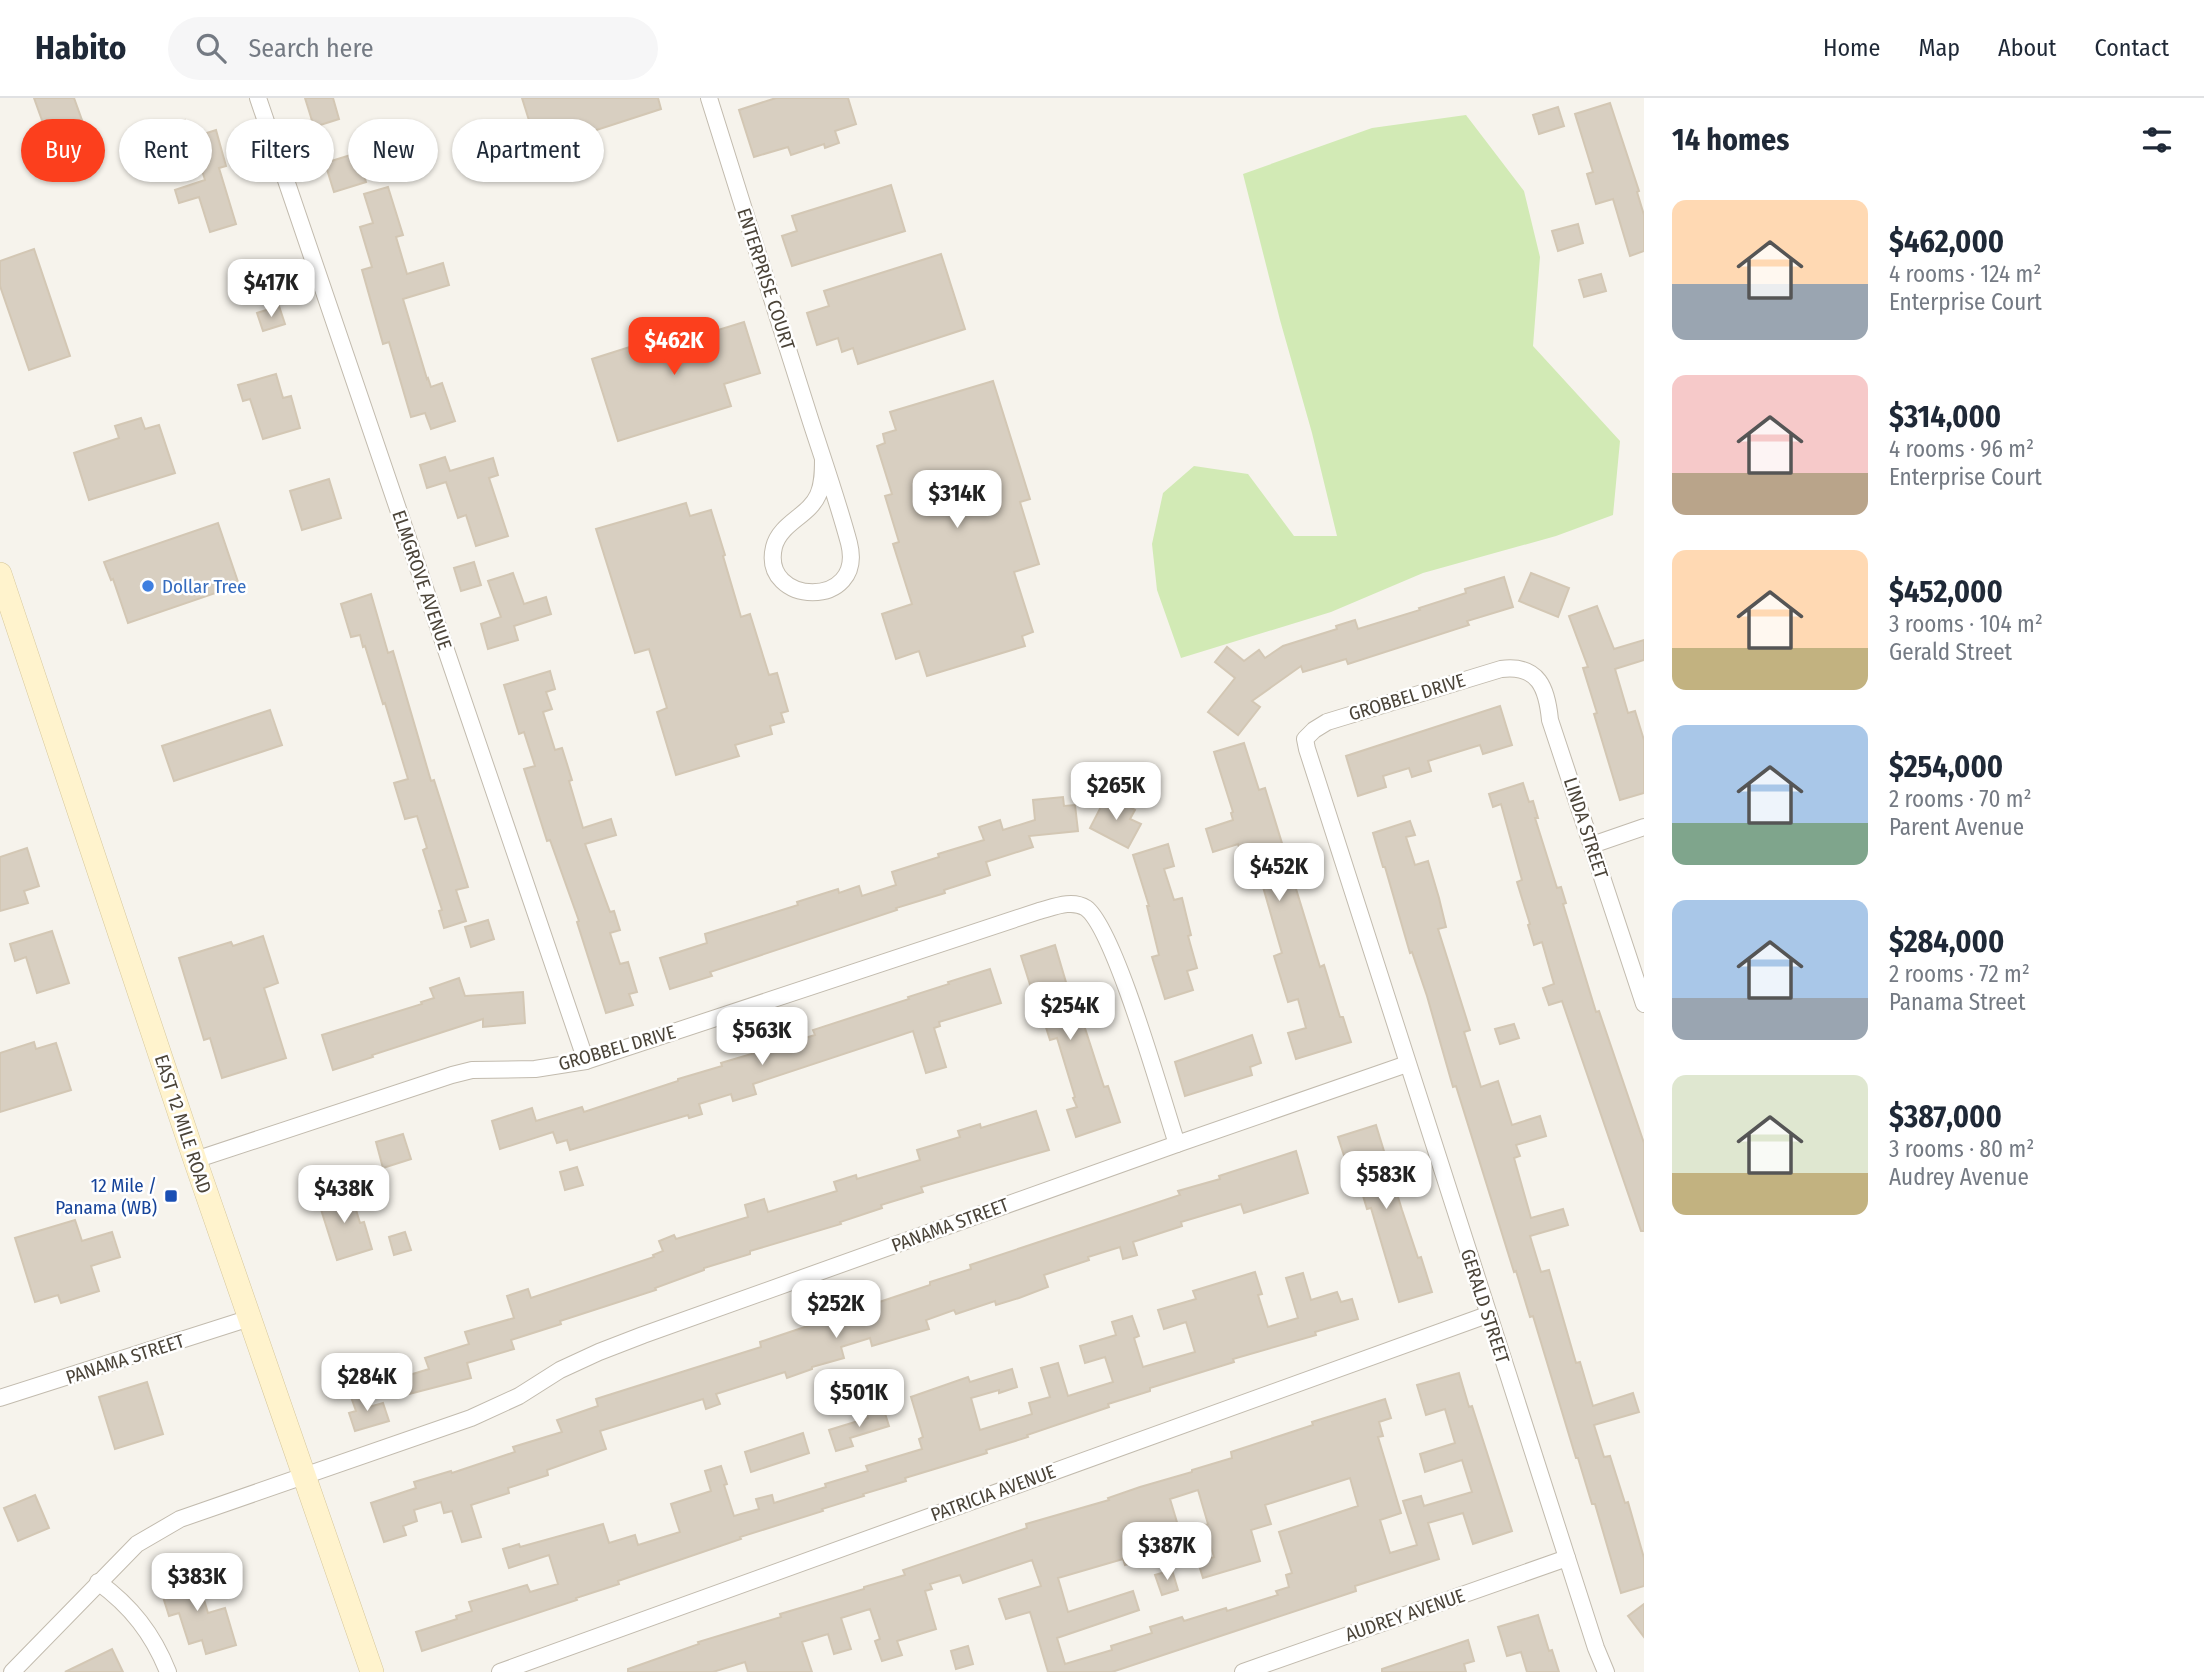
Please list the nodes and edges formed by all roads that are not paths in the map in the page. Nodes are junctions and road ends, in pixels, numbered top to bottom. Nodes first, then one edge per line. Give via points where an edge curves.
1 (258, 98) edge
2 (709, 98) edge
3 (823, 459) junction
4 (0, 574) edge
5 (1514, 667) joint
6 (1305, 739) joint
7 (1644, 827) edge
8 (1592, 845) junction
9 (1644, 1004) edge
10 (586, 1061) junction
11 (1407, 1064) junction
12 (1177, 1144) junction
13 (195, 1160) junction
14 (1487, 1315) junction
15 (250, 1318) junction
16 (0, 1398) edge
17 (305, 1476) junction
18 (1567, 1558) junction
19 (99, 1582) junction
20 (12, 1672) edge
21 (168, 1672) edge
22 (372, 1672) edge
23 (500, 1672) edge
24 (1243, 1672) edge
25 (1606, 1672) edge

1 - 10 street, ELMGROVE AVENUE
2 - 3 street, ENTERPRISE COURT
3 - 3 street, ENTERPRISE COURT via 815,502 784,529 774,545 777,572 786,585 801,592 834,587 850,569 849,545
4 - 13 main road, EAST 12 MILE ROAD
5 - 6 street, GROBBEL DRIVE via 1327,722
5 - 8 street, LINDA STREET via 1540,681 1548,698 1550,720
6 - 11 street, GERALD STREET
7 - 8 street
8 - 9 street, LINDA STREET
10 - 12 street, GROBBEL DRIVE via 1039,911 1076,903 1095,918 1113,954
10 - 13 street, GROBBEL DRIVE via 452,1075
11 - 12 street, PANAMA STREET
11 - 14 street, GERALD STREET
12 - 17 street, PANAMA STREET via 599,1352 483,1413
13 - 15 main road, EAST 12 MILE ROAD
14 - 18 street, GERALD STREET
14 - 23 street, PATRICIA AVENUE
15 - 16 street, PANAMA STREET
15 - 17 main road, EAST 12 MILE ROAD
17 - 19 street, PANAMA STREET via 180,1519 137,1544
17 - 22 main road, EAST 12 MILE ROAD
18 - 24 street, AUDREY AVENUE
18 - 25 street, GERALD STREET
19 - 20 street, PANAMA STREET
19 - 21 street via 141,1621

